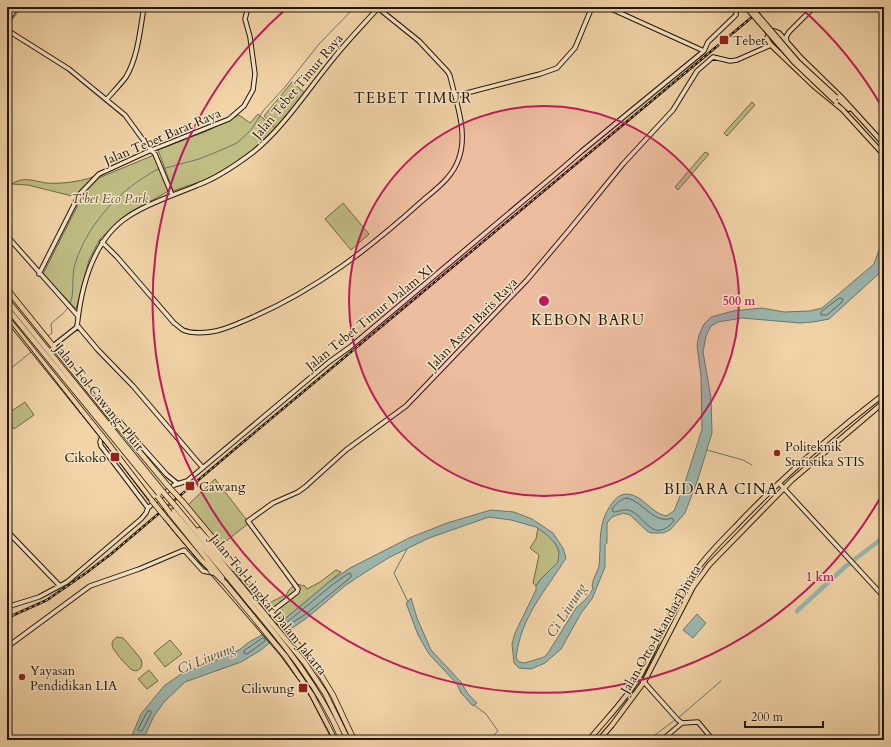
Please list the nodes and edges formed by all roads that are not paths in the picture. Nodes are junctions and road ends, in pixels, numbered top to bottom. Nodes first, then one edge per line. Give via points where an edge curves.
1 (17, 7) edge
2 (144, 7) edge
3 (248, 7) edge
4 (379, 7) edge
5 (592, 7) edge
6 (608, 7) edge
7 (734, 7) edge
8 (746, 7) edge
9 (751, 7) edge
10 (814, 7) edge
11 (7, 21) edge
12 (7, 30) edge
13 (788, 32) junction
14 (779, 33) junction
15 (788, 43) junction
16 (771, 45) junction
17 (704, 51) junction
18 (779, 54) junction
19 (455, 96) junction
20 (107, 99) junction
21 (836, 100) junction
22 (852, 109) junction
23 (843, 110) junction
24 (854, 114) junction
25 (883, 145) edge
26 (151, 150) junction
27 (884, 155) edge
28 (172, 195) junction
29 (7, 236) edge
30 (102, 242) junction
31 (39, 274) junction
32 (7, 289) edge
33 (7, 300) edge
34 (7, 308) edge
35 (78, 316) junction
36 (7, 318) edge
37 (77, 325) junction
38 (35, 340) junction
39 (53, 346) junction
40 (42, 348) junction
41 (884, 394) edge
42 (884, 402) edge
43 (124, 429) junction
44 (102, 436) junction
45 (107, 442) junction
46 (101, 446) junction
47 (203, 468) junction
48 (778, 483) junction
49 (175, 484) junction
50 (783, 489) junction
51 (160, 495) junction
52 (148, 508) junction
53 (175, 511) junction
54 (7, 531) edge
55 (213, 573) junction
56 (242, 577) junction
57 (225, 583) junction
58 (60, 586) junction
59 (884, 597) edge
60 (7, 607) edge
61 (271, 612) junction
62 (274, 625) junction
63 (283, 635) junction
64 (7, 647) edge
65 (639, 678) junction
66 (644, 682) junction
67 (682, 723) junction
68 (335, 740) edge
69 (342, 740) edge
70 (348, 740) edge
71 (354, 740) edge
72 (589, 740) edge
73 (599, 740) edge
74 (662, 740) edge
75 (713, 740) edge

1 - 11 street
2 - 20 street via 131,67
3 - 26 street, Jalan Tebet Barat Raya via 245,19 255,74 254,85 244,106 229,119
4 - 19 street via 419,41 441,65 450,76
4 - 28 street, Jalan Tebet Timur Raya via 333,58 278,128 252,153 205,182
5 - 19 street via 575,48 557,68
6 - 17 street
7 - 17 street, Jalan Tebet Timur Dalam XI via 736,15 708,42
8 - 21 main road, bridge via 794,62
9 - 21 main road, bridge via 794,58
10 - 13 street
12 - 20 street via 69,69
13 - 14 street
13 - 15 street
14 - 15 main road
14 - 16 main road via 774,31 768,34 767,39
15 - 18 main road via 782,47
15 - 22 main road
16 - 18 main road
16 - 61 street, Jalan Asem Baris Raya via 737,60 713,57 697,71 673,110 623,164 527,280 406,406 346,450 305,487 273,503 248,520 298,589
17 - 47 street, Jalan Tebet Timur Dalam XI
18 - 23 main road
19 - 30 street via 463,140 459,160 452,173 408,214 340,269 293,298 242,321 216,331 183,330
20 - 26 street via 130,121
21 - 23 main road
21 - 24 main road
22 - 24 main road
22 - 25 main road
23 - 27 main road
24 - 25 main road
26 - 28 street via 160,164
26 - 31 street, Jalan Tebet Barat Raya via 99,174 83,190
28 - 30 street, Jalan Tebet Timur Raya via 128,216
29 - 31 street
30 - 35 street, Jalan Tebet Timur Raya via 92,261
31 - 35 street
32 - 39 highway
33 - 38 highway, Jalan Tol Cawang–Pluit
34 - 38 highway, Jalan Tol Cawang–Pluit
35 - 37 street, Jalan Tebet Timur Raya
36 - 44 highway
37 - 39 street
37 - 47 street
38 - 40 highway, Jalan Tol Cawang–Pluit
39 - 43 highway via 108,414
40 - 51 highway, Jalan Tol Cawang–Pluit
40 - 51 highway, Jalan Tol Cawang–Pluit
41 - 48 main road, Jalan Otto Iskandar Dinata
42 - 50 main road, Jalan Otto Iskandar Dinata
43 - 49 street
43 - 56 highway, bridge
44 - 45 highway
44 - 46 street
45 - 46 street
45 - 55 highway, bridge via 152,501
46 - 52 street
47 - 49 street, Jalan Tebet Timur Dalam XI via 187,481
48 - 50 street
48 - 65 main road, Jalan Otto Iskandar Dinata via 747,513 694,573 676,602
49 - 52 street, Jalan Tebet Timur Dalam XI
50 - 59 street
50 - 66 main road, Jalan Otto Iskandar Dinata via 700,576
51 - 53 highway, Jalan Tol Cawang–Pluit, bridge
51 - 53 highway, bridge
52 - 58 street, Jalan Tebet Timur Dalam XI via 141,519
53 - 56 highway via 212,544
53 - 57 highway
53 - 62 highway, Jalan Tol Lingkar Dalam Jakarta
54 - 58 street
55 - 57 highway
55 - 64 street via 202,570 184,550 90,586
56 - 61 highway
57 - 68 highway via 275,643 312,694
58 - 60 street, Jalan Tebet Timur Dalam XI via 39,597
61 - 62 highway
62 - 63 highway, Jalan Tol Lingkar Dalam Jakarta
62 - 63 highway
63 - 69 highway, Jalan Tol Lingkar Dalam Jakarta via 328,708
63 - 70 highway, Jalan Tol Lingkar Dalam Jakarta via 325,693
63 - 71 highway via 312,662 329,687
65 - 66 street
65 - 72 main road, Jalan Otto Iskandar Dinata
66 - 67 street
66 - 73 main road, Jalan Otto Iskandar Dinata
67 - 74 street
67 - 75 street via 698,722

